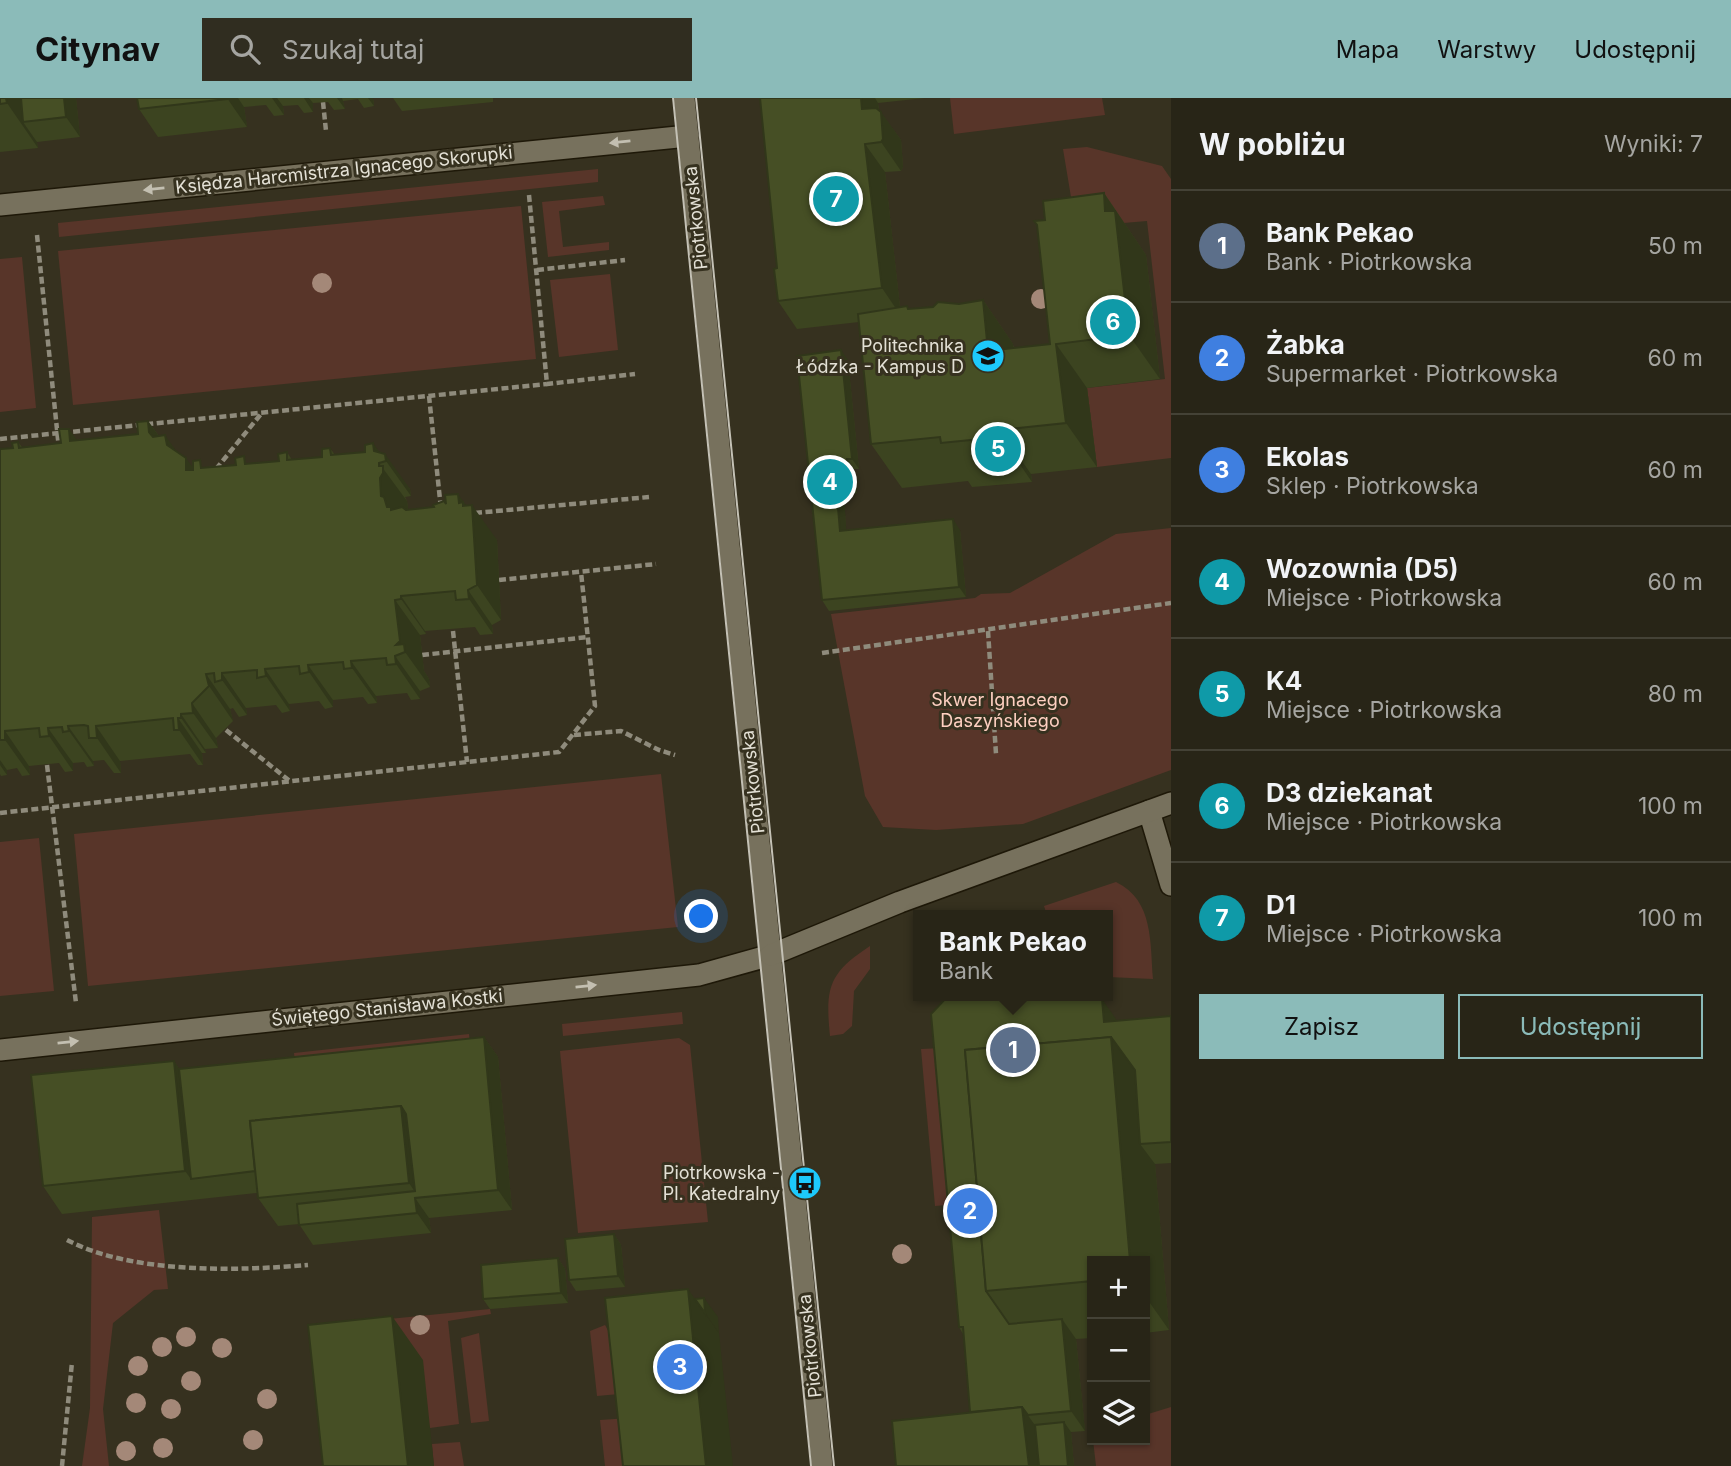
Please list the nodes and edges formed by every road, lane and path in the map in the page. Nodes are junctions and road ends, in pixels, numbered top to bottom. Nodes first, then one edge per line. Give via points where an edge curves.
1 (684, 98) edge
2 (323, 102) dead end
3 (326, 131) dead end
4 (688, 135) junction
5 (529, 195) dead end
6 (34, 201) junction
7 (0, 205) edge
8 (625, 260) dead end
9 (537, 270) junction
10 (635, 374) dead end
11 (547, 384) junction
12 (429, 396) junction
13 (262, 414) junction
14 (57, 433) junction
15 (0, 439) edge
16 (60, 459) edge
17 (210, 475) edge
18 (649, 498) dead end
19 (469, 514) edge
20 (441, 517) edge
21 (656, 564) dead end
22 (581, 572) junction
23 (499, 580) dead end
24 (1171, 603) edge
25 (453, 631) edge
26 (988, 631) junction
27 (587, 637) junction
28 (455, 651) junction
29 (822, 653) dead end
30 (422, 655) dead end
31 (226, 730) dead end
32 (573, 735) junction
33 (996, 754) dead end
34 (675, 755) dead end
35 (467, 762) junction
36 (47, 765) edge
37 (291, 782) junction
38 (1171, 803) edge
39 (51, 807) junction
40 (1149, 811) junction
41 (0, 813) edge
42 (1171, 884) edge
43 (771, 955) junction
44 (76, 1003) dead end
45 (0, 1050) edge
46 (67, 1240) dead end
47 (308, 1265) dead end
48 (72, 1362) dead end
49 (62, 1466) edge
50 (822, 1466) edge

1 - 4 street, Piotrkowska
2 - 3 path
4 -> 6 street, Księdza Harcmistrza Ignacego Skorupki
4 - 43 street, Piotrkowska
5 - 9 path
6 - 7 street, Księdza Harcmistrza Ignacego Skorupki
6 - 14 path
8 - 9 path
9 - 11 path
10 - 11 path
11 - 12 path
12 - 13 path
12 - 20 path
13 - 14 path
13 - 17 path
14 - 15 path
14 - 16 path
18 - 19 path
21 - 22 path
22 - 23 path
22 - 27 path
24 - 26 path
25 - 28 path
26 - 29 path
26 - 33 path
27 - 28 path
27 - 32 path via 595,706
28 - 30 path
28 - 35 path
31 - 37 path
32 - 34 path via 621,731
32 - 35 path via 559,752
35 - 37 path
36 - 39 path
37 - 39 path
38 - 40 street, Świętego Stanisława Kostki
39 - 41 path
39 - 44 path
40 - 42 street
40 - 43 street, Świętego Stanisława Kostki via 892,905
45 -> 43 street, Świętego Stanisława Kostki via 699,975
43 - 50 street, Piotrkowska
46 - 47 path via 127,1259 197,1268
48 - 49 path

